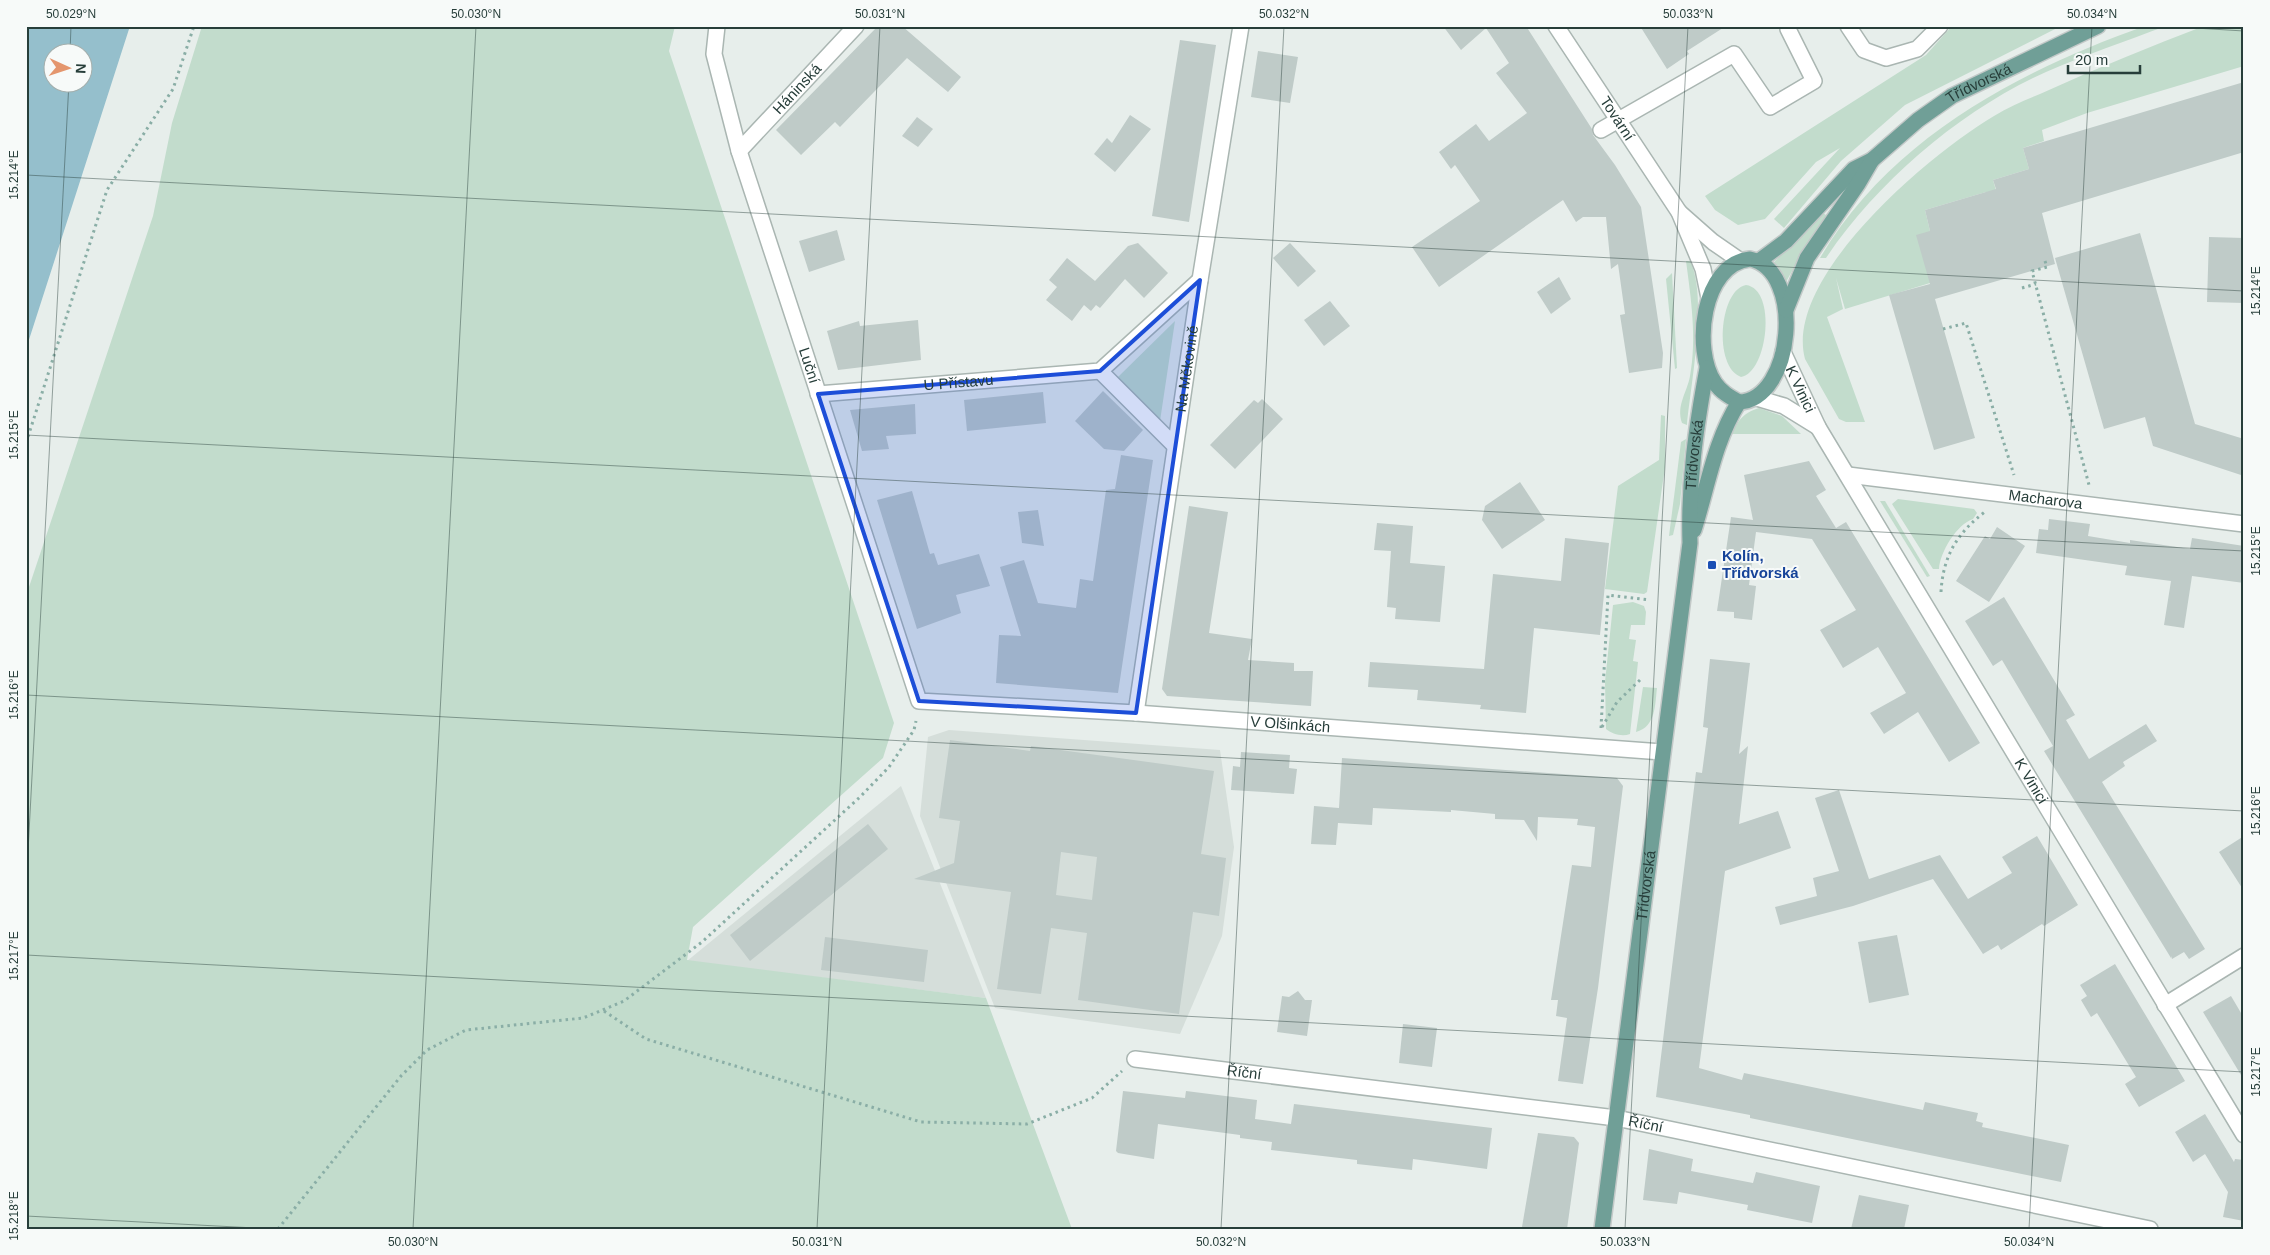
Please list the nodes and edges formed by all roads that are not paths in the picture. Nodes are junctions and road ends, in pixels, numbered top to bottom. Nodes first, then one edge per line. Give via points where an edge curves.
1 (717, 26) edge
2 (856, 26) edge
3 (1241, 26) edge
4 (1848, 26) edge
5 (1940, 26) edge
6 (2098, 26) edge
7 (1559, 27) edge
8 (1788, 29) dead end
9 (1617, 119) junction
10 (1601, 130) dead end
11 (739, 151) junction
12 (1872, 160) junction
13 (1678, 212) junction
14 (1739, 260) junction
15 (1759, 261) junction
16 (1200, 280) junction
17 (1709, 298) junction
18 (1786, 310) junction
19 (1783, 352) junction
20 (1707, 368) junction
21 (1100, 371) junction
22 (818, 394) junction
23 (1757, 398) junction
24 (1739, 402) junction
25 (1818, 427) junction
26 (1175, 446) junction
27 (1848, 475) junction
28 (2244, 524) edge
29 (1690, 543) junction
30 (919, 701) joint
31 (1136, 713) junction
32 (1662, 752) junction
33 (2244, 956) edge
34 (2165, 1005) junction
35 (1135, 1059) road end
36 (1616, 1118) junction
37 (2244, 1135) edge
38 (1602, 1229) edge
39 (2150, 1229) edge

1 - 11 street, Luční via 714,54
2 - 11 street, Háninská
3 - 16 street, Na Měkovině
4 - 5 street via 1864,50 1886,58 1917,49
6 - 12 main road, Třídvorská via 1952,96
7 - 9 street, Tovární
8 - 9 street via 1814,81 1770,107 1734,54
9 - 10 street
9 - 13 street, Tovární
11 - 22 street, Luční
12 - 15 main road, Třídvorská via 1854,169 1786,240
12 - 18 main road, Třídvorská via 1807,258
13 - 14 street, Tovární
13 - 17 street, Tovární via 1703,269
14 - 15 main road
14 - 17 main road via 1720,277
15 - 18 main road via 1780,288
16 - 21 street
16 - 26 street, Na Měkovině
17 - 20 main road via 1703,338
18 - 19 main road
19 - 23 main road via 1772,379
19 - 25 street, K Vinici
20 - 24 main road via 1721,390
20 - 29 main road, Třídvorská via 1695,433 1689,501
21 - 22 street, U Přístavu
21 - 26 street
22 - 30 street, Luční
23 - 24 main road
23 - 25 street, K Vinici via 1784,406
24 - 29 main road, Třídvorská via 1720,439
25 - 27 street, K Vinici
26 - 31 street, Na Měkovině
27 - 28 street, Macharova
27 - 34 street, K Vinici
29 - 32 main road, Třídvorská
30 - 31 street, V Olšinkách
31 - 32 street, V Olšinkách
32 - 36 main road, Třídvorská
33 - 34 street
34 - 37 street, K Vinici
35 - 36 street, Říční
36 - 38 main road, Třídvorská
36 - 39 street, Říční

